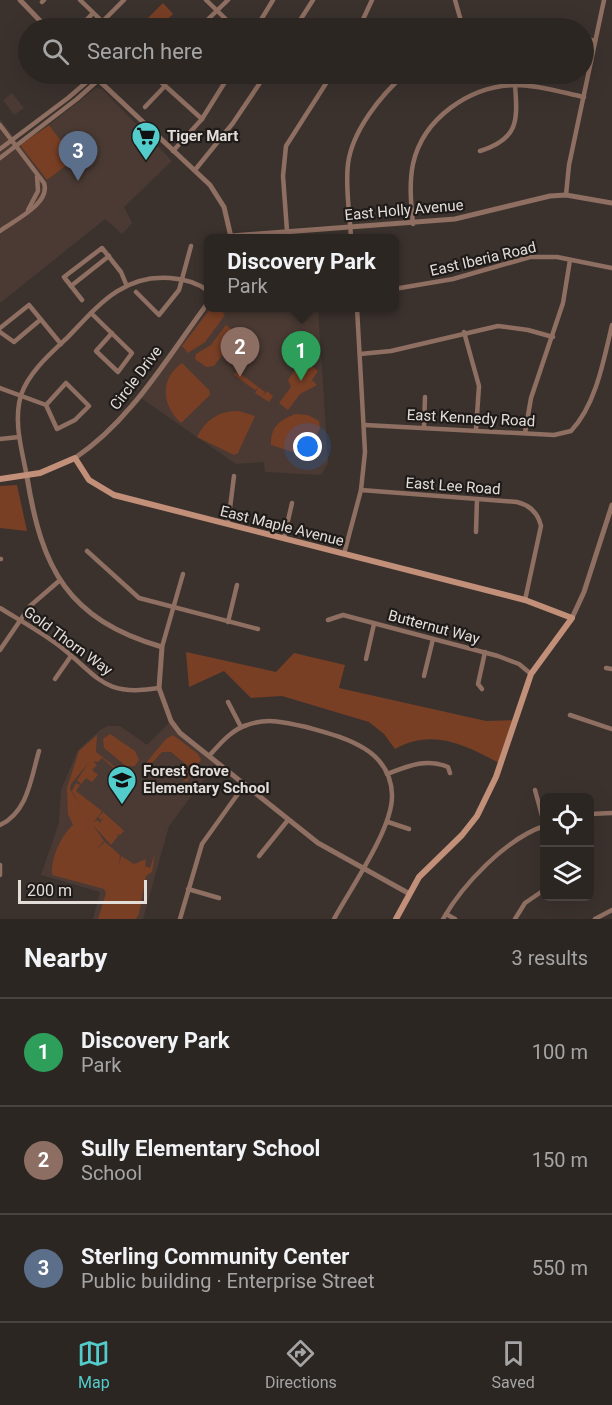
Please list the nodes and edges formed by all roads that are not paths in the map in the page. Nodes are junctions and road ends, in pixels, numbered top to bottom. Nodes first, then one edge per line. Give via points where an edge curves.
1 (20, 0) edge
2 (80, 0) edge
3 (124, 0) edge
4 (206, 0) edge
5 (228, 0) edge
6 (273, 0) edge
7 (313, 0) edge
8 (372, 0) edge
9 (455, 0) edge
10 (604, 0) edge
11 (217, 11) junction
12 (93, 13) junction
13 (37, 18) edge
14 (88, 18) edge
15 (98, 18) edge
16 (106, 18) edge
17 (210, 18) edge
18 (224, 18) edge
19 (262, 18) edge
20 (301, 18) edge
21 (364, 18) edge
22 (460, 18) edge
23 (595, 41) joint
24 (594, 46) edge
25 (84, 84) edge
26 (86, 84) edge
27 (103, 84) edge
28 (224, 84) edge
29 (259, 84) edge
30 (326, 84) edge
31 (395, 84) edge
32 (587, 84) edge
33 (515, 85) junction
34 (165, 86) joint
35 (584, 97) junction
36 (145, 107) dead end
37 (202, 119) junction
38 (0, 125) edge
39 (11, 140) junction
40 (16, 147) junction
41 (0, 149) edge
42 (173, 151) junction
43 (480, 151) dead end
44 (0, 158) edge
45 (195, 170) junction
46 (566, 195) junction
47 (612, 203) edge
48 (413, 224) junction
49 (351, 227) junction
50 (0, 231) edge
51 (287, 231) junction
52 (230, 234) edge
53 (259, 234) edge
54 (351, 234) edge
55 (191, 246) dead end
56 (109, 256) junction
57 (570, 260) junction
58 (612, 268) edge
59 (182, 279) junction
60 (126, 284) junction
61 (71, 286) junction
62 (399, 288) edge
63 (204, 289) edge
64 (136, 292) dead end
65 (82, 300) dead end
66 (204, 308) edge
67 (357, 312) edge
68 (92, 313) junction
69 (40, 320) junction
70 (612, 325) edge
71 (0, 330) edge
72 (464, 332) junction
73 (112, 333) junction
74 (553, 337) junction
75 (61, 344) junction
76 (360, 354) junction
77 (1, 390) edge
78 (21, 395) junction
79 (425, 397) dead end
80 (46, 405) junction
81 (365, 425) junction
82 (424, 427) junction
83 (476, 430) junction
84 (525, 433) junction
85 (19, 437) junction
86 (0, 439) edge
87 (75, 458) junction
88 (234, 476) dead end
89 (27, 477) junction
90 (0, 479) edge
91 (361, 490) junction
92 (477, 499) junction
93 (292, 503) dead end
94 (612, 505) edge
95 (228, 524) junction
96 (476, 532) dead end
97 (284, 538) junction
98 (87, 551) dead end
99 (344, 554) junction
100 (183, 574) dead end
101 (59, 581) junction
102 (237, 585) dead end
103 (525, 600) junction
104 (0, 608) edge
105 (173, 609) junction
106 (572, 618) junction
107 (328, 620) dead end
108 (20, 621) junction
109 (228, 622) junction
110 (374, 624) junction
111 (258, 629) dead end
112 (434, 639) junction
113 (162, 647) junction
114 (0, 650) edge
115 (484, 652) junction
116 (71, 656) junction
117 (366, 659) dead end
118 (531, 674) junction
119 (424, 676) dead end
120 (55, 679) dead end
121 (159, 688) junction
122 (482, 689) dead end
123 (228, 702) dead end
124 (570, 715) dead end
125 (241, 728) junction
126 (612, 729) edge
127 (39, 751) dead end
128 (208, 756) junction
129 (450, 773) dead end
130 (387, 774) junction
131 (245, 784) junction
132 (535, 790) dead end
133 (540, 809) edge
134 (612, 813) edge
135 (594, 814) edge
136 (288, 820) junction
137 (388, 822) junction
138 (0, 825) edge
139 (540, 826) edge
140 (409, 829) dead end
141 (258, 856) dead end
142 (0, 866) edge
143 (362, 868) junction
144 (0, 875) edge
145 (188, 889) junction
146 (540, 893) edge
147 (408, 894) junction
148 (219, 898) dead end
149 (612, 910) edge
150 (444, 917) edge
151 (180, 919) edge
152 (334, 919) edge
153 (396, 919) edge
154 (455, 919) edge
155 (515, 919) edge
156 (595, 919) edge

1 - 13 street
2 - 12 street
3 - 16 street
4 - 11 street
5 - 11 street
6 - 19 street
7 - 20 street
8 - 21 street
9 - 22 street
10 - 23 street
11 - 17 street
11 - 18 street
12 - 14 street
12 - 15 street
23 - 24 street
25 - 39 street
26 - 40 street
27 - 42 street
28 - 37 street
29 - 45 street
30 - 51 street via 286,146 283,176
31 - 49 street via 380,100 354,143 348,162
32 - 35 street
33 - 35 street
33 - 43 street via 512,130 499,145
33 - 48 street via 479,91 456,103 424,136 412,167
34 - 36 street
34 - 37 street
35 - 46 street
37 - 42 street
38 - 39 street
39 - 40 street
39 - 41 street
40 - 44 street
40 - 50 street via 44,183 45,194 41,202
42 - 45 street
45 - 52 street via 224,207
46 - 47 street, East Holly Avenue
46 - 48 street, East Holly Avenue
48 - 49 street, East Holly Avenue
49 - 51 street, East Holly Avenue
49 - 54 street
51 - 53 street, East Holly Avenue
55 - 59 street
56 - 60 street
56 - 61 street
56 - 61 street via 102,248 64,277
57 - 58 street, East Iberia Road
57 - 62 street, East Iberia Road via 530,257 453,279
57 - 74 street
59 - 60 street via 152,277
59 - 63 street
59 - 64 street via 179,290 159,315
60 - 68 street
61 - 65 street
66 - 87 street, Circle Drive via 122,417
67 - 76 street
68 - 73 street
68 - 75 street
69 - 71 street via 14,342
69 - 71 street via 29,305
69 - 75 street
70 - 84 street, East Kennedy Road via 590,398 574,428 564,434
72 - 74 street via 498,326
72 - 76 street via 391,351
72 - 83 street via 479,386
73 - 73 street via 132,353 118,372 96,351
74 - 84 street via 531,398
75 - 78 street via 37,369
76 - 81 street
77 - 78 street
78 - 80 street
78 - 85 street
79 - 82 street
80 - 80 street via 57,429 75,420 89,406 66,383
81 - 82 street, East Kennedy Road
81 - 91 street
82 - 83 street, East Kennedy Road
83 - 84 street, East Kennedy Road
85 - 86 street
85 - 89 street
87 - 89 main road
87 - 95 main road, East Maple Avenue via 89,480 104,491
88 - 95 street
89 - 90 main road
89 - 101 street via 38,532
91 - 92 street, East Lee Road
91 - 99 street
92 - 96 street
92 - 103 street, East Lee Road via 520,503 538,516 540,532
93 - 97 street
94 - 106 street
95 - 97 main road, East Maple Avenue
97 - 99 main road, East Maple Avenue
98 - 105 street via 132,594
99 - 103 main road, East Maple Avenue
100 - 105 street
101 - 108 street via 30,606
101 - 113 street via 103,622
102 - 109 street
103 - 106 main road, East Maple Avenue
104 - 108 street, Gold Thorn Way
105 - 109 street
105 - 113 street
106 - 118 main road
107 - 110 street, Butternut Way via 343,615
108 - 114 street
108 - 116 street, Gold Thorn Way
109 - 111 street
110 - 112 street, Butternut Way
110 - 117 street
112 - 115 street, Butternut Way
112 - 119 street
113 - 121 street
115 - 118 street, Butternut Way via 519,664
115 - 122 street via 478,684
116 - 120 street
116 - 121 street, Gold Thorn Way via 111,687 138,691
118 - 147 main road via 496,777 477,816 426,869
121 - 128 street via 175,728
123 - 125 street
124 - 126 street
125 - 128 street
125 - 130 street via 257,722 279,721 338,735 367,749
127 - 138 street via 18,811
128 - 131 street
129 - 130 street via 448,767 436,762 422,762
130 - 137 street via 392,794
131 - 136 street
131 - 145 street via 207,834
132 - 133 street
134 - 135 street
136 - 141 street
136 - 143 street
137 - 140 street
137 - 143 street
139 - 150 street via 506,848 461,892
142 - 144 street
143 - 147 street
143 - 152 street
145 - 148 street
145 - 151 street
146 - 155 street via 525,903
147 - 153 main road
149 - 156 street
150 - 154 street

